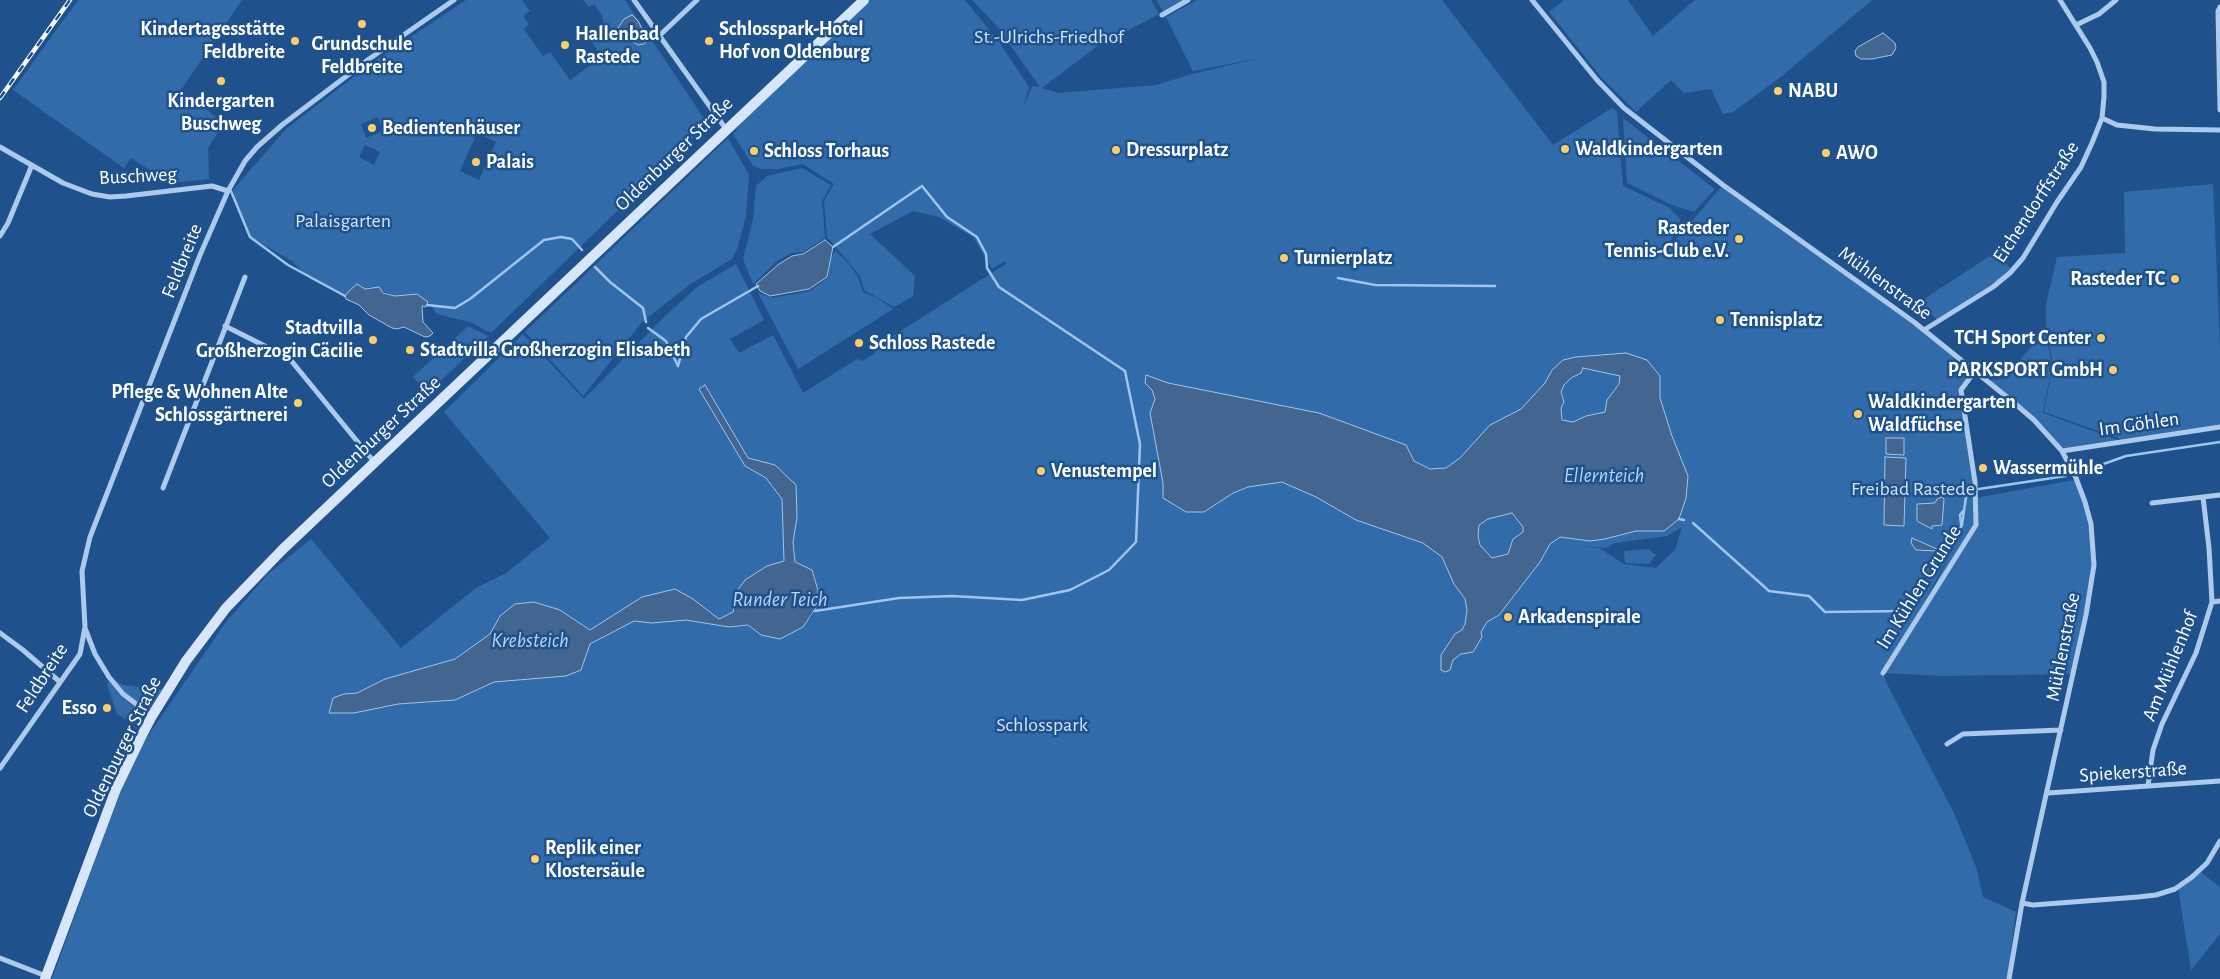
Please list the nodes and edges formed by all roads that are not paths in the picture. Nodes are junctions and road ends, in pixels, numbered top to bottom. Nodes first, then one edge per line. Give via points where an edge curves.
1 (454, 0) edge
2 (634, 0) edge
3 (697, 0) edge
4 (864, 0) edge
5 (1188, 0) edge
6 (1532, 0) edge
7 (2060, 0) edge
8 (2116, 0) edge
9 (2220, 7) edge
10 (1162, 15) dead end
11 (2076, 25) junction
12 (659, 36) junction
13 (2220, 110) edge
14 (2102, 118) junction
15 (726, 129) junction
16 (2220, 130) edge
17 (0, 147) edge
18 (32, 165) junction
19 (228, 191) junction
20 (0, 236) edge
21 (245, 277) dead end
22 (225, 326) junction
23 (1924, 330) junction
24 (1975, 371) junction
25 (2220, 427) edge
26 (2062, 451) junction
27 (375, 463) junction
28 (163, 488) dead end
29 (2220, 495) edge
30 (2203, 496) junction
31 (2152, 503) dead end
32 (2220, 601) edge
33 (2212, 602) junction
34 (85, 627) junction
35 (0, 633) edge
36 (1883, 673) dead end
37 (60, 682) junction
38 (152, 716) junction
39 (2061, 730) junction
40 (1946, 744) dead end
41 (2, 759) edge
42 (0, 768) edge
43 (2220, 781) edge
44 (2148, 786) junction
45 (2048, 793) junction
46 (2220, 841) edge
47 (2022, 903) junction
48 (0, 958) edge
49 (46, 977) edge
50 (2009, 979) edge

1 - 19 street, Feldbreite via 282,125 257,147
2 - 12 street
3 - 12 street
4 - 15 street, Oldenburger Straße
5 - 10 street
6 - 23 street, Mühlenstraße via 1624,108 1723,185
7 - 11 street, Eichendorffstraße
8 - 11 street via 2099,14
9 - 13 street
11 - 14 street, Eichendorffstraße via 2101,71
12 - 15 street
14 - 16 street via 2117,125 2146,128
14 - 23 street, Eichendorffstraße via 2081,167 2023,258 1993,287
15 - 27 street, Oldenburger Straße
17 - 18 street, Buschweg
18 - 19 street, Buschweg via 77,190 106,196 212,186
18 - 20 street
19 - 34 street, Feldbreite via 180,303 90,537 82,571
21 - 22 street
22 - 27 street via 289,358
22 - 28 street
23 - 24 street, Mühlenstraße
24 - 26 street, Mühlenstraße via 2034,420
24 - 36 street, Im Kühlen Grunde via 1960,390 1975,482 1976,525
25 - 26 street, Im Göhlen
26 - 39 street, Mühlenstraße via 2085,502 2093,539 2094,565
27 - 38 street, Oldenburger Straße via 262,568 226,608 186,661
29 - 30 street
30 - 31 street
30 - 33 street, Am Mühlenhof
32 - 33 street
33 - 44 street, Am Mühlenhof via 2196,653 2156,741
34 - 37 street, Feldbreite via 80,654
34 - 38 street, Feldbreite via 109,678 123,694
35 - 37 street
37 - 41 street, Feldbreite
38 - 49 street, Oldenburger Straße via 116,789
39 - 40 street via 1963,734
39 - 45 street, Mühlenstraße
41 - 42 street, Feldbreite
43 - 44 street, Spiekerstraße
44 - 45 street, Spiekerstraße
45 - 47 street, Mühlenstraße
46 - 47 street via 2207,864 2174,890 2138,897 2033,905
47 - 50 street, Mühlenstraße
48 - 49 street

